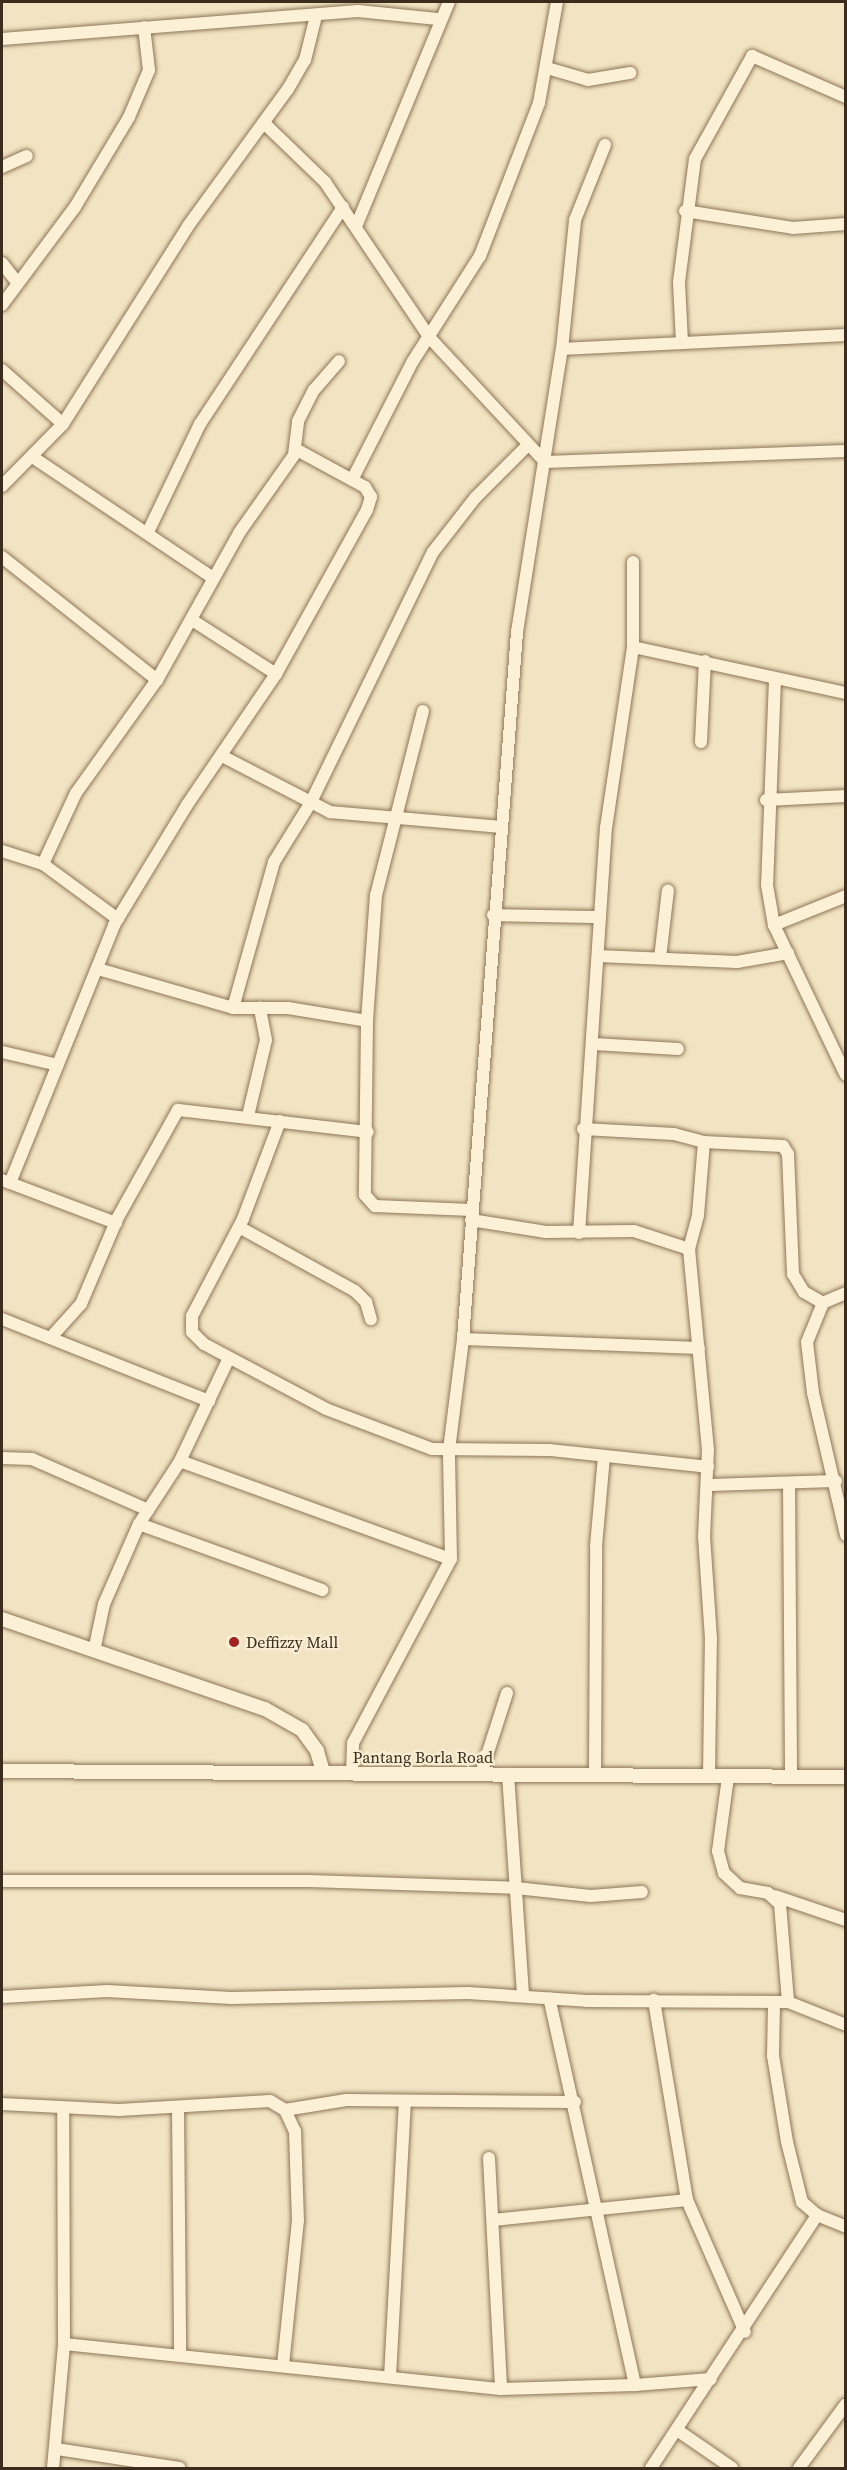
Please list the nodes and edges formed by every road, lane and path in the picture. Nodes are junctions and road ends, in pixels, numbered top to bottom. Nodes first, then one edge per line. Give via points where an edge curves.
1 (449, 2) edge
2 (557, 2) edge
3 (358, 6) edge
4 (316, 16) junction
5 (438, 19) junction
6 (144, 27) junction
7 (2, 39) edge
8 (547, 68) junction
9 (630, 73) dead end
10 (846, 97) edge
11 (264, 123) junction
12 (605, 145) dead end
13 (27, 156) dead end
14 (2, 167) edge
15 (343, 207) junction
16 (685, 211) junction
17 (357, 224) junction
18 (846, 224) edge
19 (2, 263) edge
20 (17, 282) junction
21 (2, 305) edge
22 (846, 334) edge
23 (429, 337) junction
24 (682, 342) junction
25 (562, 349) junction
26 (339, 361) dead end
27 (2, 370) edge
28 (63, 424) junction
29 (526, 447) junction
30 (297, 450) junction
31 (846, 451) edge
32 (34, 458) junction
33 (545, 462) junction
34 (353, 478) junction
35 (2, 486) edge
36 (148, 532) junction
37 (2, 557) edge
38 (633, 562) dead end
39 (213, 578) junction
40 (192, 620) junction
41 (633, 647) junction
42 (705, 661) junction
43 (276, 674) junction
44 (775, 679) junction
45 (157, 680) junction
46 (846, 693) edge
47 (423, 711) dead end
48 (700, 742) dead end
49 (222, 756) junction
50 (846, 796) edge
51 (766, 800) junction
52 (310, 804) junction
53 (393, 821) junction
54 (501, 827) junction
55 (2, 851) edge
56 (43, 864) junction
57 (668, 890) dead end
58 (846, 896) edge
59 (493, 915) junction
60 (600, 917) junction
61 (118, 919) junction
62 (774, 925) junction
63 (788, 953) junction
64 (598, 956) junction
65 (660, 958) junction
66 (98, 969) junction
67 (233, 1008) junction
68 (260, 1008) junction
69 (367, 1021) junction
70 (594, 1044) junction
71 (678, 1049) dead end
72 (2, 1052) edge
73 (58, 1065) junction
74 (844, 1069) edge
75 (248, 1116) junction
76 (280, 1121) junction
77 (583, 1129) junction
78 (368, 1132) junction
79 (704, 1142) junction
80 (6, 1181) edge
81 (472, 1215) junction
82 (116, 1223) junction
83 (239, 1227) junction
84 (579, 1233) junction
85 (689, 1249) junction
86 (846, 1293) edge
87 (823, 1303) junction
88 (371, 1318) dead end
89 (2, 1319) edge
90 (53, 1335) junction
91 (463, 1339) junction
92 (699, 1348) junction
93 (229, 1358) junction
94 (209, 1401) junction
95 (449, 1450) junction
96 (604, 1456) junction
97 (2, 1458) edge
98 (180, 1461) junction
99 (708, 1467) junction
100 (836, 1481) junction
101 (789, 1484) junction
102 (708, 1485) junction
103 (148, 1510) junction
104 (140, 1524) junction
105 (846, 1535) edge
106 (451, 1559) junction
107 (322, 1590) dead end
108 (2, 1619) edge
109 (94, 1651) junction
110 (507, 1693) dead end
111 (2, 1771) edge
112 (322, 1772) junction
113 (352, 1774) junction
114 (481, 1774) junction
115 (508, 1774) junction
116 (595, 1774) junction
117 (709, 1776) junction
118 (728, 1777) junction
119 (791, 1777) junction
120 (846, 1777) edge
121 (2, 1881) edge
122 (516, 1888) junction
123 (642, 1892) dead end
124 (775, 1896) junction
125 (846, 1920) edge
126 (523, 1995) junction
127 (2, 1997) edge
128 (549, 1998) junction
129 (654, 2000) junction
130 (788, 2002) junction
131 (774, 2003) junction
132 (846, 2025) edge
133 (405, 2102) junction
134 (574, 2102) junction
135 (2, 2104) edge
136 (178, 2107) junction
137 (63, 2109) junction
138 (285, 2110) junction
139 (489, 2158) dead end
140 (687, 2200) junction
141 (599, 2213) junction
142 (817, 2215) junction
143 (493, 2220) junction
144 (846, 2227) edge
145 (745, 2331) junction
146 (64, 2344) junction
147 (180, 2353) junction
148 (283, 2365) junction
149 (390, 2376) junction
150 (711, 2379) junction
151 (636, 2385) junction
152 (501, 2389) junction
153 (846, 2404) edge
154 (676, 2430) junction
155 (57, 2449) junction
156 (53, 2469) edge
157 (180, 2469) edge
158 (651, 2469) edge
159 (732, 2469) edge
160 (799, 2469) edge

1 - 5 street
2 - 8 street
3 - 4 street
3 - 5 street
4 - 6 street
4 - 11 street via 305,60
5 - 17 street via 390,153
6 - 7 street
6 - 20 street via 149,70 129,117 75,207
8 - 9 street via 588,80
8 - 23 street via 526,142 480,256
10 - 16 street via 752,56 695,159
11 - 15 street via 294,147
11 - 28 street via 188,226
12 - 25 street via 575,220
13 - 14 street
15 - 17 street
15 - 36 street via 200,424
16 - 18 street via 793,228
16 - 24 street
17 - 23 street
19 - 20 street
20 - 21 street
22 - 24 street
23 - 29 street
23 - 34 street
24 - 25 street
25 - 33 street
26 - 30 street via 314,390 298,421
27 - 28 street
28 - 32 street
29 - 33 street
29 - 52 street via 482,491 433,552
30 - 34 street
30 - 39 street
31 - 33 street
32 - 35 street
32 - 36 street
33 - 54 street via 517,632
34 - 43 street via 371,497 367,510
36 - 39 street
37 - 45 street
38 - 41 street
39 - 40 street
40 - 43 street
40 - 45 street
41 - 42 street
41 - 60 street via 606,828
42 - 44 street
42 - 48 street
43 - 49 street
44 - 46 street
44 - 51 street
45 - 56 street via 82,783
47 - 53 street
49 - 52 street
49 - 61 street
50 - 51 street
51 - 62 street via 767,885
52 - 53 street
52 - 67 street via 274,862
53 - 54 street
53 - 69 street via 376,895
54 - 59 street
55 - 56 street
56 - 61 street
57 - 65 street
58 - 62 street
59 - 60 street
59 - 81 street
60 - 64 street
61 - 66 street
62 - 63 street
63 - 65 street via 748,962
63 - 74 street
64 - 65 street
64 - 70 street
66 - 67 street
66 - 73 street
67 - 68 street
68 - 69 street
68 - 75 street via 266,1040
69 - 78 street
70 - 71 street
70 - 77 street
72 - 73 street
73 - 80 street
75 - 76 street
75 - 82 street via 178,1110
76 - 78 street
76 - 83 street
77 - 79 street via 674,1134
77 - 84 street
78 - 81 street via 368,1202
79 - 85 street via 698,1215
79 - 87 street via 783,1146 788,1154 793,1274 804,1292
80 - 82 street
81 - 84 street
81 - 91 street
82 - 90 street via 81,1304
83 - 88 street via 355,1291
83 - 93 street via 192,1316 192,1332
84 - 85 street via 634,1231
85 - 92 street
86 - 87 street
87 - 100 street via 807,1342 813,1393
89 - 90 street
90 - 94 street via 136,1376
91 - 92 street
91 - 95 street
92 - 99 street
93 - 94 street
93 - 95 street via 326,1409 432,1449
94 - 98 street
95 - 96 street via 486,1447
95 - 106 street
96 - 99 street
96 - 116 street via 596,1546
97 - 103 street via 32,1459
98 - 103 street
98 - 106 street
99 - 102 street
100 - 101 street
100 - 105 street
101 - 102 street
101 - 119 street
102 - 117 street
103 - 104 street
104 - 107 street
104 - 109 street via 104,1604
106 - 113 street via 353,1743
108 - 109 street
109 - 112 street via 291,1722 313,1744
110 - 114 street
111 - 112 street, Pantang Borla Road
112 - 113 street, Pantang Borla Road
113 - 114 street, Pantang Borla Road
114 - 115 street, Pantang Borla Road
115 - 116 street, Pantang Borla Road
115 - 122 street
116 - 117 street, Pantang Borla Road
117 - 118 street, Pantang Borla Road
118 - 119 street, Pantang Borla Road
118 - 124 street via 718,1851 724,1873 740,1888
119 - 120 street, Pantang Borla Road
121 - 122 street via 265,1880
122 - 123 street via 591,1896
122 - 126 street
124 - 125 street
124 - 130 street
126 - 127 street via 231,1998 107,1990
126 - 128 street
128 - 129 street
128 - 134 street
129 - 131 street
129 - 140 street
130 - 131 street
130 - 132 street
131 - 142 street via 772,2056 787,2142 802,2202
133 - 134 street
133 - 138 street via 346,2100
133 - 149 street
134 - 141 street
135 - 137 street
136 - 137 street
136 - 138 street via 270,2100
136 - 147 street
137 - 146 street
138 - 148 street via 295,2131 298,2220
139 - 143 street
140 - 141 street
140 - 145 street
141 - 143 street
141 - 151 street
142 - 144 street
142 - 145 street
143 - 152 street
145 - 150 street
146 - 147 street
146 - 155 street
147 - 148 street
148 - 149 street
149 - 152 street
150 - 151 street
150 - 154 street
151 - 152 street
153 - 160 street
154 - 158 street
154 - 159 street
155 - 156 street
155 - 157 street

